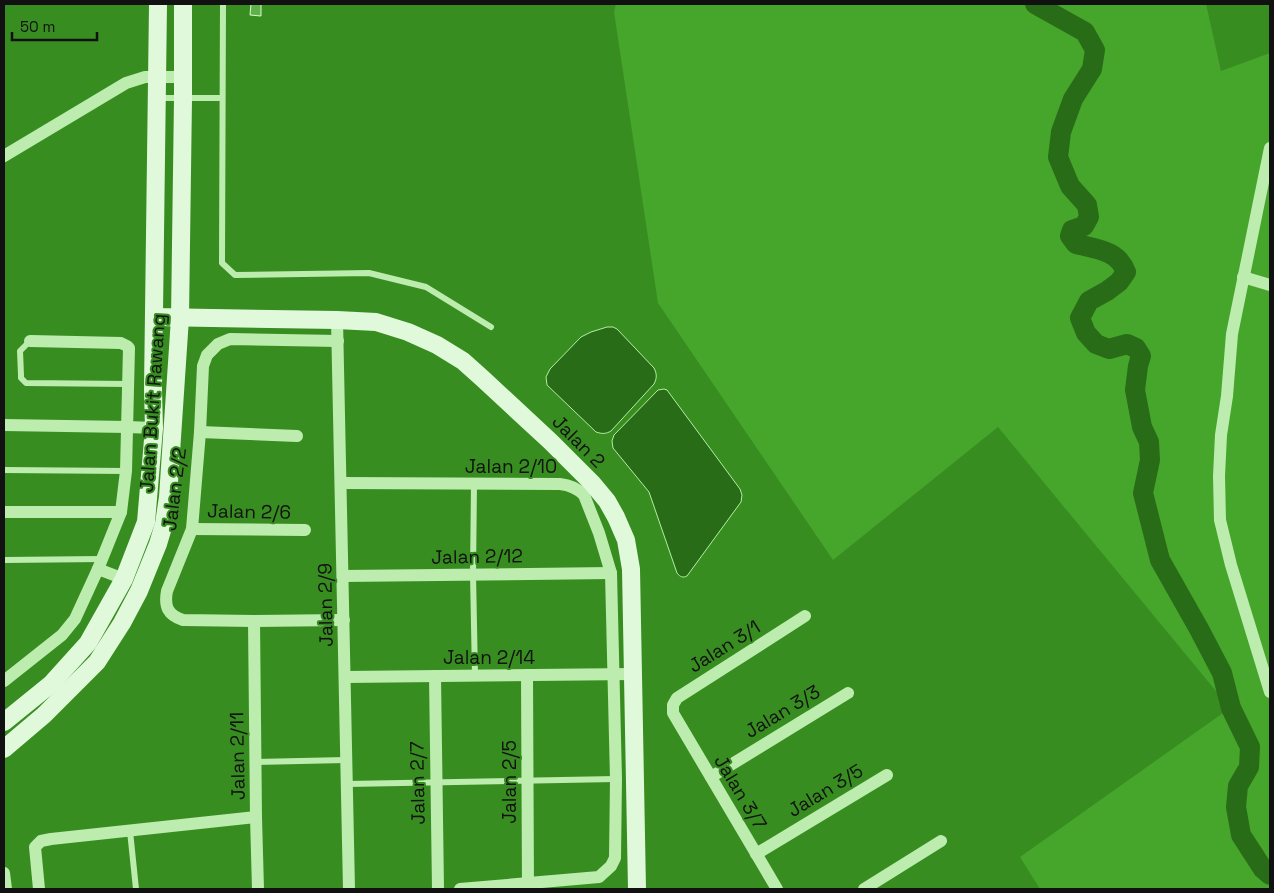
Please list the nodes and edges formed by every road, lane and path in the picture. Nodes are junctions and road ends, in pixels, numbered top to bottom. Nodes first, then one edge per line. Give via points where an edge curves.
1 (158, 4) edge
2 (183, 4) edge
3 (223, 4) edge
4 (157, 77) junction
5 (183, 77) junction
6 (156, 98) junction
7 (183, 98) junction
8 (222, 98) junction
9 (1270, 148) edge
10 (4, 156) edge
11 (1243, 277) junction
12 (1270, 284) edge
13 (154, 318) junction
14 (180, 318) junction
15 (338, 320) junction
16 (491, 326) dead end
17 (30, 341) joint
18 (338, 341) junction
19 (129, 384) junction
20 (4, 425) edge
21 (127, 427) junction
22 (154, 428) junction
23 (200, 432) junction
24 (297, 436) dead end
25 (4, 470) edge
26 (126, 471) junction
27 (341, 483) junction
28 (474, 484) junction
29 (4, 512) edge
30 (121, 512) junction
31 (192, 529) junction
32 (305, 530) dead end
33 (4, 560) edge
34 (100, 564) junction
35 (611, 573) junction
36 (473, 574) junction
37 (343, 576) junction
38 (124, 579) junction
39 (805, 616) dead end
40 (344, 620) junction
41 (254, 621) junction
42 (633, 674) junction
43 (527, 675) junction
44 (613, 675) junction
45 (435, 676) junction
46 (475, 676) junction
47 (345, 677) junction
48 (4, 681) edge
49 (1270, 692) edge
50 (848, 693) dead end
51 (673, 713) joint
52 (4, 722) edge
53 (4, 749) edge
54 (347, 760) junction
55 (255, 762) junction
56 (887, 775) dead end
57 (711, 777) junction
58 (616, 779) junction
59 (528, 781) junction
60 (436, 783) junction
61 (347, 784) junction
62 (256, 817) junction
63 (130, 831) junction
64 (941, 841) dead end
65 (756, 854) junction
66 (4, 873) edge
67 (528, 886) edge
68 (6, 889) edge
69 (39, 889) edge
70 (136, 889) edge
71 (258, 889) edge
72 (349, 889) edge
73 (438, 889) edge
74 (460, 889) edge
75 (637, 889) edge
76 (777, 889) edge
77 (864, 889) edge

1 - 4 street, Jalan Bukit Rawang
2 - 5 street, Jalan Bukit Rawang
3 - 8 lane
4 - 5 street
4 - 6 street, Jalan Bukit Rawang
4 - 10 street via 126,83
5 - 7 street, Jalan Bukit Rawang
6 - 7 lane
6 - 13 street, Jalan Bukit Rawang
7 - 8 lane
7 - 14 street, Jalan Bukit Rawang
8 - 16 lane via 222,263 235,275 368,273 426,287
9 - 11 street
11 - 12 street
11 - 49 street via 1232,334 1221,435 1220,520
13 - 14 street, Jalan 2
13 - 22 street, Jalan Bukit Rawang
14 - 15 street, Jalan 2
14 - 53 street, Jalan Bukit Rawang via 164,524 139,592 97,662
15 - 18 street, Jalan 2/9
15 - 42 street, Jalan 2 via 376,322 408,332 463,361 592,483 607,501 626,540 631,569
17 - 19 street via 124,344 130,352
17 - 19 lane via 20,351 21,375 26,383
18 - 23 street, Jalan 2/2 via 230,339 218,344 207,355 203,366
18 - 27 street, Jalan 2/9
19 - 21 street
20 - 21 street
21 - 22 street
21 - 26 street
22 - 38 street, Jalan Bukit Rawang via 146,522
23 - 24 street
23 - 31 street, Jalan 2/2
25 - 26 lane
26 - 30 street
27 - 28 street, Jalan 2/10
27 - 37 street, Jalan 2/9
28 - 35 street, Jalan 2/10 via 560,484 579,490 588,503
28 - 36 lane
29 - 30 street
30 - 34 street
31 - 32 street, Jalan 2/6
31 - 41 street, Jalan 2/2 via 167,591 168,610 183,620
33 - 34 lane
34 - 38 street
34 - 48 street via 75,619 62,635
35 - 36 street, Jalan 2/12
35 - 44 street, Jalan 2/10
36 - 37 street, Jalan 2/12
36 - 46 lane
37 - 40 street, Jalan 2/9
38 - 52 street, Jalan Bukit Rawang via 88,643 51,684
39 - 51 street, Jalan 3/1 via 676,698
40 - 41 street, Jalan 2/2
40 - 47 street, Jalan 2/9
41 - 55 street, Jalan 2/11
42 - 44 street, Jalan 2/14
42 - 75 street, Jalan 2
43 - 44 street, Jalan 2/14
43 - 46 street, Jalan 2/14
43 - 59 street, Jalan 2/5
44 - 58 street, Jalan 2/10
45 - 46 street, Jalan 2/14
45 - 47 street, Jalan 2/14
45 - 60 street, Jalan 2/7
47 - 54 street, Jalan 2/9
50 - 57 street, Jalan 3/3
51 - 57 street, Jalan 3/7
54 - 55 lane
54 - 61 street, Jalan 2/9
55 - 62 street, Jalan 2/11
56 - 65 street, Jalan 3/5
57 - 65 street, Jalan 3/7
58 - 59 lane
58 - 67 street, Jalan 2/10 via 615,858 611,866 599,877
59 - 60 lane
59 - 67 street, Jalan 2/5
60 - 61 lane
60 - 73 street, Jalan 2/7
61 - 72 street, Jalan 2/9
62 - 63 street
62 - 71 street, Jalan 2/11
63 - 69 street via 41,841 35,847
63 - 70 lane
64 - 77 street
65 - 76 street, Jalan 3/7
66 - 68 street
67 - 74 street, Jalan 2/10

